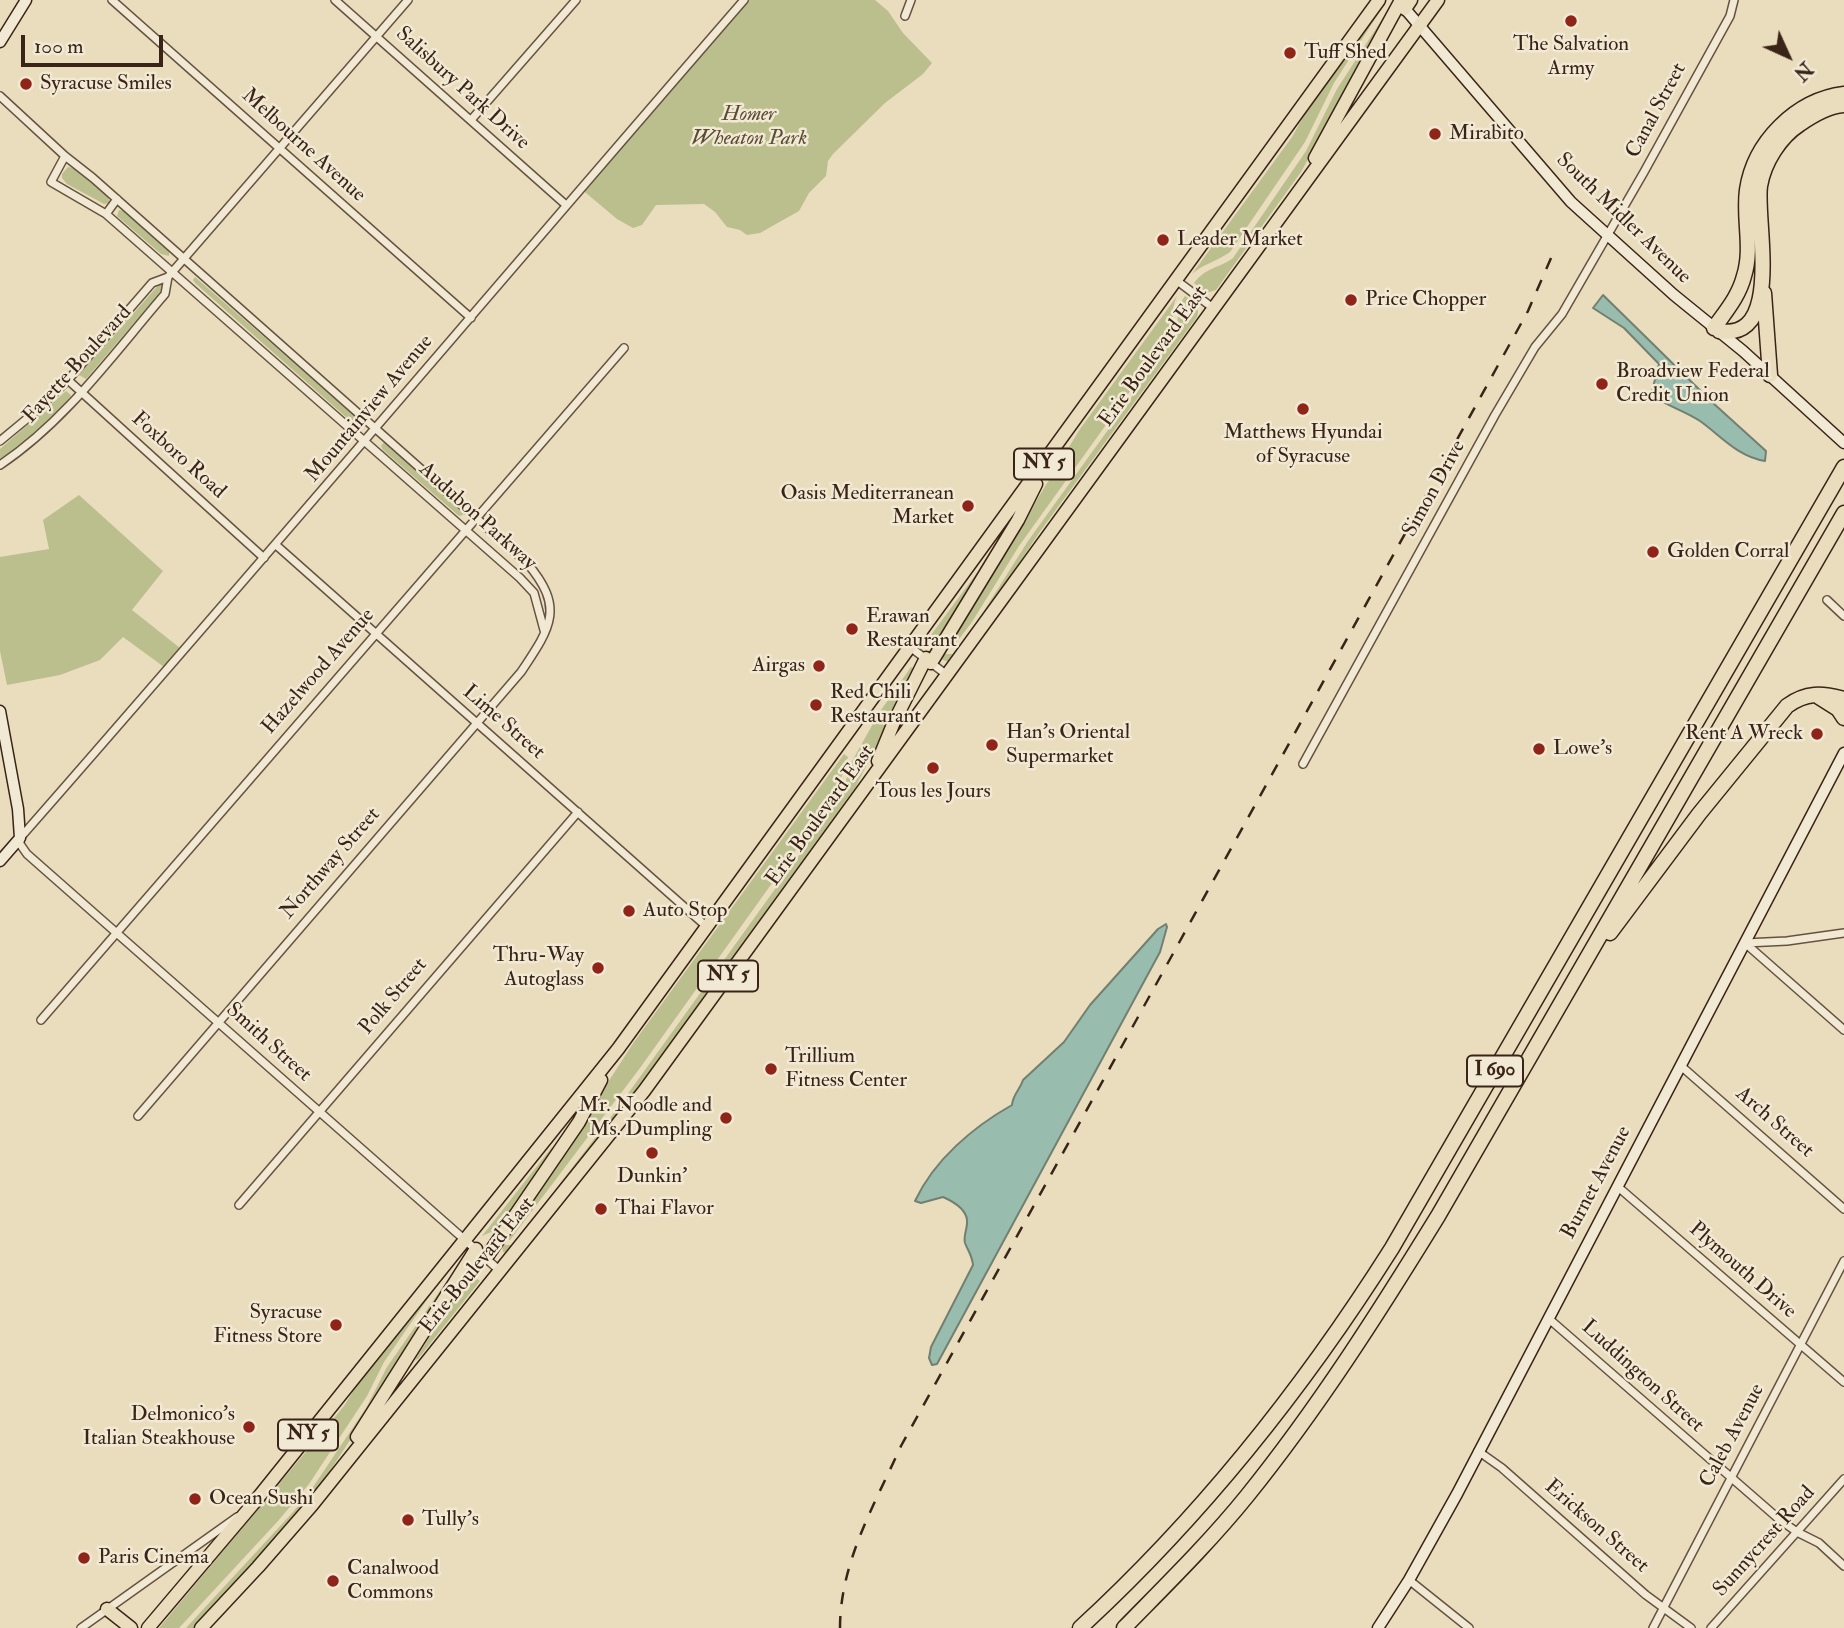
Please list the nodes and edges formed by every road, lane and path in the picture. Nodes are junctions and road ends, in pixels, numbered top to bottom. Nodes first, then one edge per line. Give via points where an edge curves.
1 (26, 0) edge
2 (112, 0) edge
3 (335, 0) edge
4 (408, 0) edge
5 (576, 0) edge
6 (744, 0) edge
7 (911, 0) edge
8 (1379, 0) edge
9 (1438, 0) edge
10 (1734, 0) edge
11 (1403, 3) edge
12 (905, 16) dead end
13 (1419, 26) junction
14 (376, 36) junction
15 (0, 42) edge
16 (1844, 94) edge
17 (0, 96) edge
18 (1844, 105) edge
19 (471, 120) junction
20 (279, 147) junction
21 (65, 156) junction
22 (1299, 189) junction
23 (117, 198) junction
24 (566, 205) junction
25 (106, 215) junction
26 (1607, 236) junction
27 (184, 259) junction
28 (171, 274) junction
29 (1176, 280) junction
30 (1764, 282) junction
31 (1213, 308) junction
32 (471, 318) junction
33 (1717, 329) junction
34 (624, 348) dead end
35 (1770, 375) junction
36 (68, 380) junction
37 (81, 391) junction
38 (376, 428) junction
39 (365, 440) junction
40 (0, 441) edge
41 (1844, 443) edge
42 (1054, 449) junction
43 (0, 465) edge
44 (1844, 467) edge
45 (1844, 513) edge
46 (476, 518) junction
47 (467, 529) junction
48 (276, 545) junction
49 (264, 558) junction
50 (547, 591) junction
51 (534, 593) junction
52 (1827, 600) dead end
53 (1844, 615) edge
54 (544, 630) junction
55 (375, 635) junction
56 (910, 647) junction
57 (928, 661) junction
58 (947, 675) junction
59 (1815, 694) junction
60 (1844, 699) edge
61 (0, 711) edge
62 (1844, 718) edge
63 (476, 723) junction
64 (1842, 759) edge
65 (1303, 764) dead end
66 (872, 778) junction
67 (578, 812) junction
68 (20, 838) junction
69 (0, 861) edge
70 (708, 926) junction
71 (117, 932) junction
72 (1844, 933) edge
73 (1745, 943) junction
74 (1559, 1006) junction
75 (41, 1020) dead end
76 (218, 1022) junction
77 (1844, 1030) edge
78 (618, 1049) junction
79 (1681, 1066) junction
80 (320, 1112) junction
81 (138, 1116) dead end
82 (1617, 1186) junction
83 (239, 1205) dead end
84 (1844, 1209) edge
85 (466, 1240) junction
86 (481, 1254) junction
87 (1844, 1261) edge
88 (499, 1270) junction
89 (1548, 1318) junction
90 (1801, 1345) junction
91 (1844, 1382) edge
92 (1478, 1451) junction
93 (1731, 1478) junction
94 (1844, 1479) edge
95 (325, 1487) junction
96 (249, 1509) junction
97 (1797, 1532) junction
98 (1844, 1566) edge
99 (1409, 1580) junction
100 (107, 1609) junction
101 (1663, 1609) junction
102 (1717, 1626) edge
103 (82, 1628) edge
104 (131, 1628) edge
105 (148, 1628) edge
106 (201, 1628) edge
107 (1080, 1628) edge
108 (1124, 1628) edge
109 (1378, 1628) edge
110 (1469, 1628) edge
111 (1653, 1628) edge
112 (1691, 1628) edge

1 - 15 street
2 - 20 street, Melbourne Avenue
3 - 14 street, Salisbury Park Drive
4 - 14 street, Fayette Boulevard
5 - 19 street
6 - 24 street, Mountainview Avenue
7 - 12 street
8 - 29 main road, Erie Boulevard East / NY 5
9 - 13 main road, Erie Boulevard East / NY 5
10 - 26 street, Canal Street via 1730,16
11 - 13 street, South Midler Avenue
11 - 22 main road via 1360,72
13 - 22 main road, Erie Boulevard East / NY 5
13 - 26 street, South Midler Avenue via 1571,202
14 - 19 street, Salisbury Park Drive
14 - 20 street, Fayette Boulevard
16 - 33 highway via 1812,103 1790,117 1757,158 1747,192 1744,278
17 - 21 street, Audubon Parkway
18 - 30 highway via 1795,127 1768,162 1758,205
19 - 24 street, Salisbury Park Drive
20 - 27 street, Fayette Boulevard
20 - 32 street, Melbourne Avenue
21 - 23 street, Audubon Parkway
21 - 25 street, Audubon Parkway via 51,182
22 - 31 main road, Erie Boulevard East / NY 5
23 - 25 street
23 - 27 street, Audubon Parkway
24 - 32 street, Mountainview Avenue
25 - 28 street, Audubon Parkway
26 - 33 street, South Midler Avenue
26 - 65 street, Simon Drive via 1562,314 1535,347 1494,415
27 - 28 street, Fayette Boulevard
27 - 38 street, Audubon Parkway
28 - 36 street, Fayette Boulevard via 152,283
28 - 37 street, Fayette Boulevard via 165,294
28 - 39 street, Audubon Parkway
29 - 31 street
29 - 42 main road, Erie Boulevard East / NY 5
30 - 33 highway via 1753,317 1740,328
30 - 35 highway
31 - 58 main road, Erie Boulevard East / NY 5
32 - 38 street, Mountainview Avenue
33 - 35 street, South Midler Avenue
34 - 46 street, Hazelwood Avenue
35 - 41 street, South Midler Avenue
36 - 37 street, Foxboro Road
36 - 40 street, Fayette Boulevard
37 - 43 street, Fayette Boulevard via 49,426
37 - 49 street, Foxboro Road
38 - 39 street, Mountainview Avenue
38 - 46 street, Audubon Parkway
39 - 47 street, Audubon Parkway
39 - 48 street, Mountainview Avenue
42 - 56 main road, Erie Boulevard East / NY 5
42 - 57 main road via 1018,520
44 - 107 highway, I 690 via 1356,1305 1223,1482
45 - 74 highway, I 690
46 - 47 street, Hazelwood Avenue
46 - 50 street, Audubon Parkway via 527,563
47 - 51 street, Audubon Parkway
47 - 55 street, Hazelwood Avenue
48 - 49 street, Mountainview Avenue
48 - 55 street, Lime Street
49 - 68 street, Mountainview Avenue
50 - 51 street
50 - 54 street, Audubon Parkway via 551,620
51 - 54 street, Audubon Parkway
52 - 53 street
54 - 63 street, Northway Street via 521,672
55 - 63 street, Lime Street
55 - 71 street, Hazelwood Avenue
56 - 57 street
56 - 70 main road, Erie Boulevard East / NY 5
57 - 58 street
57 - 66 main road via 894,722
58 - 66 main road, Erie Boulevard East / NY 5
59 - 60 highway
59 - 62 highway
59 - 74 highway via 1794,701 1776,717
61 - 68 street
63 - 67 street, Lime Street
63 - 76 street, Northway Street
64 - 73 street, Burnet Avenue
66 - 88 main road, Erie Boulevard East / NY 5 via 644,1091
67 - 70 street, Lime Street
67 - 80 street, Polk Street
68 - 69 street
68 - 71 street, Smith Street via 27,854
70 - 78 main road, Erie Boulevard East / NY 5
71 - 75 street, Hazelwood Avenue
71 - 76 street, Smith Street
72 - 73 street
73 - 77 street
73 - 79 street, Burnet Avenue
74 - 108 highway, I 690 via 1438,1216 1320,1401 1232,1514
76 - 80 street, Smith Street
76 - 81 street, Northway Street
78 - 85 main road, Erie Boulevard East / NY 5
78 - 86 main road via 579,1122
79 - 82 street, Burnet Avenue
79 - 84 street, Arch Street
80 - 83 street, Polk Street
80 - 85 street, Smith Street
82 - 89 street, Burnet Avenue
82 - 90 street, Plymouth Drive
85 - 86 street, Smith Street
85 - 96 main road, Erie Boulevard East / NY 5
86 - 88 street, Smith Street
86 - 95 main road
87 - 90 street, Caleb Avenue
88 - 95 main road, Erie Boulevard East / NY 5
89 - 92 street, Burnet Avenue
89 - 93 street, Luddington Street
90 - 91 street, Plymouth Drive
90 - 93 street, Caleb Avenue
92 - 99 street, Burnet Avenue
92 - 101 street, Erickson Street
93 - 97 street, Luddington Street
93 - 101 street, Caleb Avenue
94 - 97 street, Sunnycrest Road
95 - 106 main road, Erie Boulevard East / NY 5
96 - 100 street
96 - 105 main road, Erie Boulevard East / NY 5
97 - 98 street, Luddington Street
97 - 102 street, Sunnycrest Road
99 - 109 street, Burnet Avenue
99 - 110 street
100 - 103 street
100 - 104 main road
101 - 111 street, Caleb Avenue
101 - 112 street, Erickson Street

